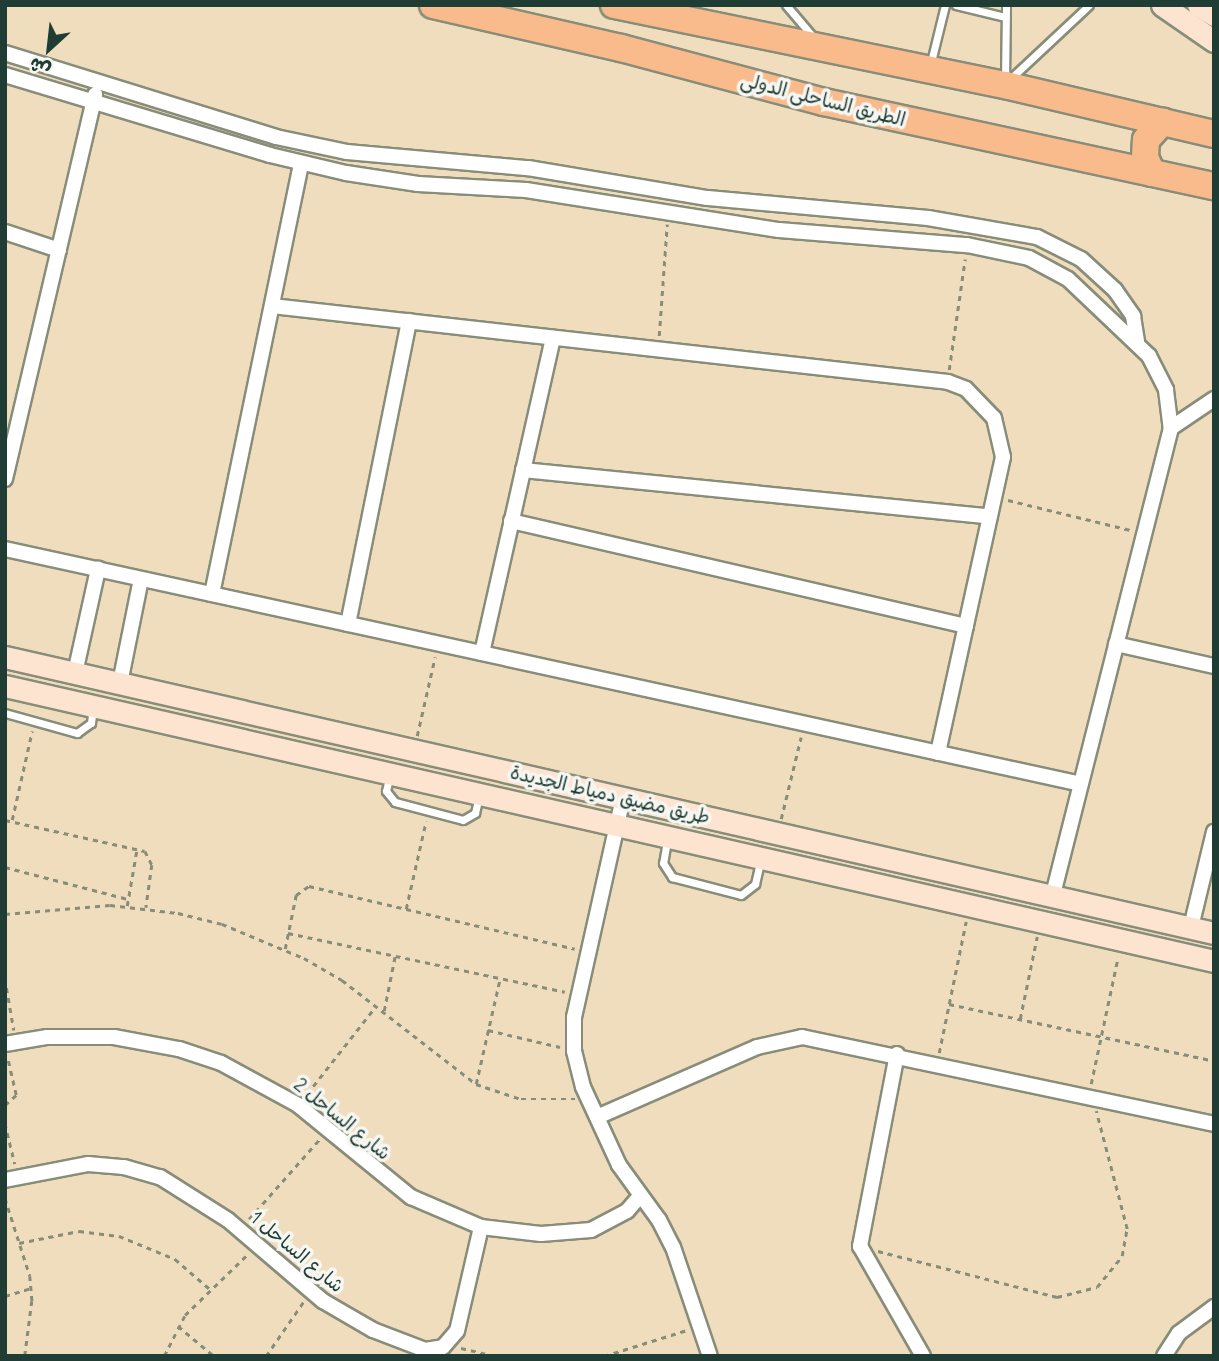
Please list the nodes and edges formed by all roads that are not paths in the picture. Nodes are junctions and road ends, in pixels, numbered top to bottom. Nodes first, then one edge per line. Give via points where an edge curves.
1 (433, 5) edge
2 (614, 5) edge
3 (786, 5) edge
4 (945, 5) edge
5 (956, 5) edge
6 (1006, 5) edge
7 (1089, 5) edge
8 (1162, 5) edge
9 (1198, 5) edge
10 (1214, 15) edge
11 (1005, 17) junction
12 (1214, 41) edge
13 (820, 47) junction
14 (5, 53) edge
15 (929, 70) junction
16 (5, 75) edge
17 (98, 82) junction
18 (1005, 85) junction
19 (93, 102) junction
20 (1135, 114) junction
21 (1163, 121) junction
22 (1214, 134) edge
23 (301, 163) junction
24 (1121, 166) junction
25 (1152, 173) junction
26 (1214, 186) edge
27 (5, 232) edge
28 (59, 250) junction
29 (272, 306) junction
30 (409, 321) junction
31 (552, 338) junction
32 (1137, 342) junction
33 (1214, 399) edge
34 (1171, 428) junction
35 (523, 470) junction
36 (5, 479) edge
37 (990, 517) junction
38 (511, 521) junction
39 (5, 549) edge
40 (98, 569) junction
41 (141, 579) junction
42 (212, 594) junction
43 (348, 624) junction
44 (966, 626) junction
45 (1116, 644) junction
46 (482, 653) junction
47 (5, 657) edge
48 (1214, 666) edge
49 (75, 673) junction
50 (120, 683) junction
51 (5, 686) edge
52 (93, 706) junction
53 (5, 713) edge
54 (938, 752) junction
55 (390, 774) junction
56 (1081, 784) junction
57 (479, 794) junction
58 (623, 798) junction
59 (617, 825) junction
60 (1214, 832) edge
61 (668, 837) junction
62 (760, 858) junction
63 (1053, 896) junction
64 (1191, 927) junction
65 (1214, 933) edge
66 (1214, 961) edge
67 (9, 1045) edge
68 (897, 1054) junction
69 (597, 1117) junction
70 (1214, 1125) edge
71 (11, 1178) edge
72 (640, 1196) junction
73 (481, 1227) junction
74 (1214, 1307) edge
75 (710, 1356) edge
76 (922, 1356) edge
77 (1164, 1356) edge

1 - 24 highway, الطريق الساحلى الدولى via 621,48 824,102
2 - 13 highway
3 - 13 lane
4 - 15 lane
5 - 11 lane
6 - 11 lane
7 - 18 lane
8 - 12 street
9 - 10 street
11 - 18 lane
13 - 15 highway
14 - 17 street
15 - 18 highway
16 - 19 street
17 - 19 street
17 - 32 street via 275,137 347,152 528,168 781,208 928,218 1024,234 1060,247 1100,274 1126,304
18 - 20 highway
19 - 23 street
19 - 28 street
20 - 21 highway
20 - 24 highway via 1134,146
21 - 22 highway
21 - 25 highway via 1146,140 1145,157
23 - 29 street
23 - 32 street via 418,184 526,190 779,230 967,245 1050,267
24 - 25 highway, الطريق الساحلى الدولى
25 - 26 highway, الطريق الساحلى الدولى
27 - 28 street
28 - 36 street
29 - 30 street
29 - 42 street
30 - 31 street
30 - 43 street
31 - 35 street
31 - 37 street via 948,382 974,396 994,418 1003,457
32 - 34 street via 1159,372
33 - 34 street
34 - 45 street
35 - 37 street
35 - 38 street
37 - 44 street
38 - 44 street
38 - 46 street
39 - 40 street
40 - 41 street
40 - 49 street
41 - 42 street
41 - 50 street
42 - 43 street
43 - 46 street
44 - 54 street
45 - 48 street
45 - 56 street
46 - 54 street
47 - 49 street, طريق مضيق دمياط الجديدة
49 - 50 street, طريق مضيق دمياط الجديدة
50 - 58 street, طريق مضيق دمياط الجديدة
51 - 52 street, طريق مضيق دمياط الجديدة
52 - 53 lane via 91,723 81,732
52 - 55 street, طريق مضيق دمياط الجديدة
54 - 56 street
55 - 57 street, طريق مضيق دمياط الجديدة
55 - 57 lane via 386,791 391,800 429,811 467,819 477,808
56 - 63 street
57 - 59 street, طريق مضيق دمياط الجديدة
58 - 59 street
58 - 63 street, طريق مضيق دمياط الجديدة
59 - 61 street, طريق مضيق دمياط الجديدة
59 - 69 street via 579,995 574,1051
60 - 64 street
61 - 62 street, طريق مضيق دمياط الجديدة
61 - 62 lane via 663,863 672,877 741,895 753,888
62 - 66 street, طريق مضيق دمياط الجديدة
63 - 64 street, طريق مضيق دمياط الجديدة
64 - 65 street, طريق مضيق دمياط الجديدة
67 - 73 street, شارع الساحل 2 via 92,1036 157,1044 231,1067 298,1105 411,1197
68 - 69 street via 826,1039 779,1040
68 - 70 street
68 - 76 street via 860,1246
69 - 72 street via 618,1165
71 - 73 street, شارع الساحل 1 via 88,1164 142,1171 187,1191 310,1292 399,1341 425,1350 448,1344 457,1331
72 - 73 street, شارع الساحل 2 via 618,1217 592,1230 541,1234
72 - 75 street via 666,1232
74 - 77 street via 1179,1333

